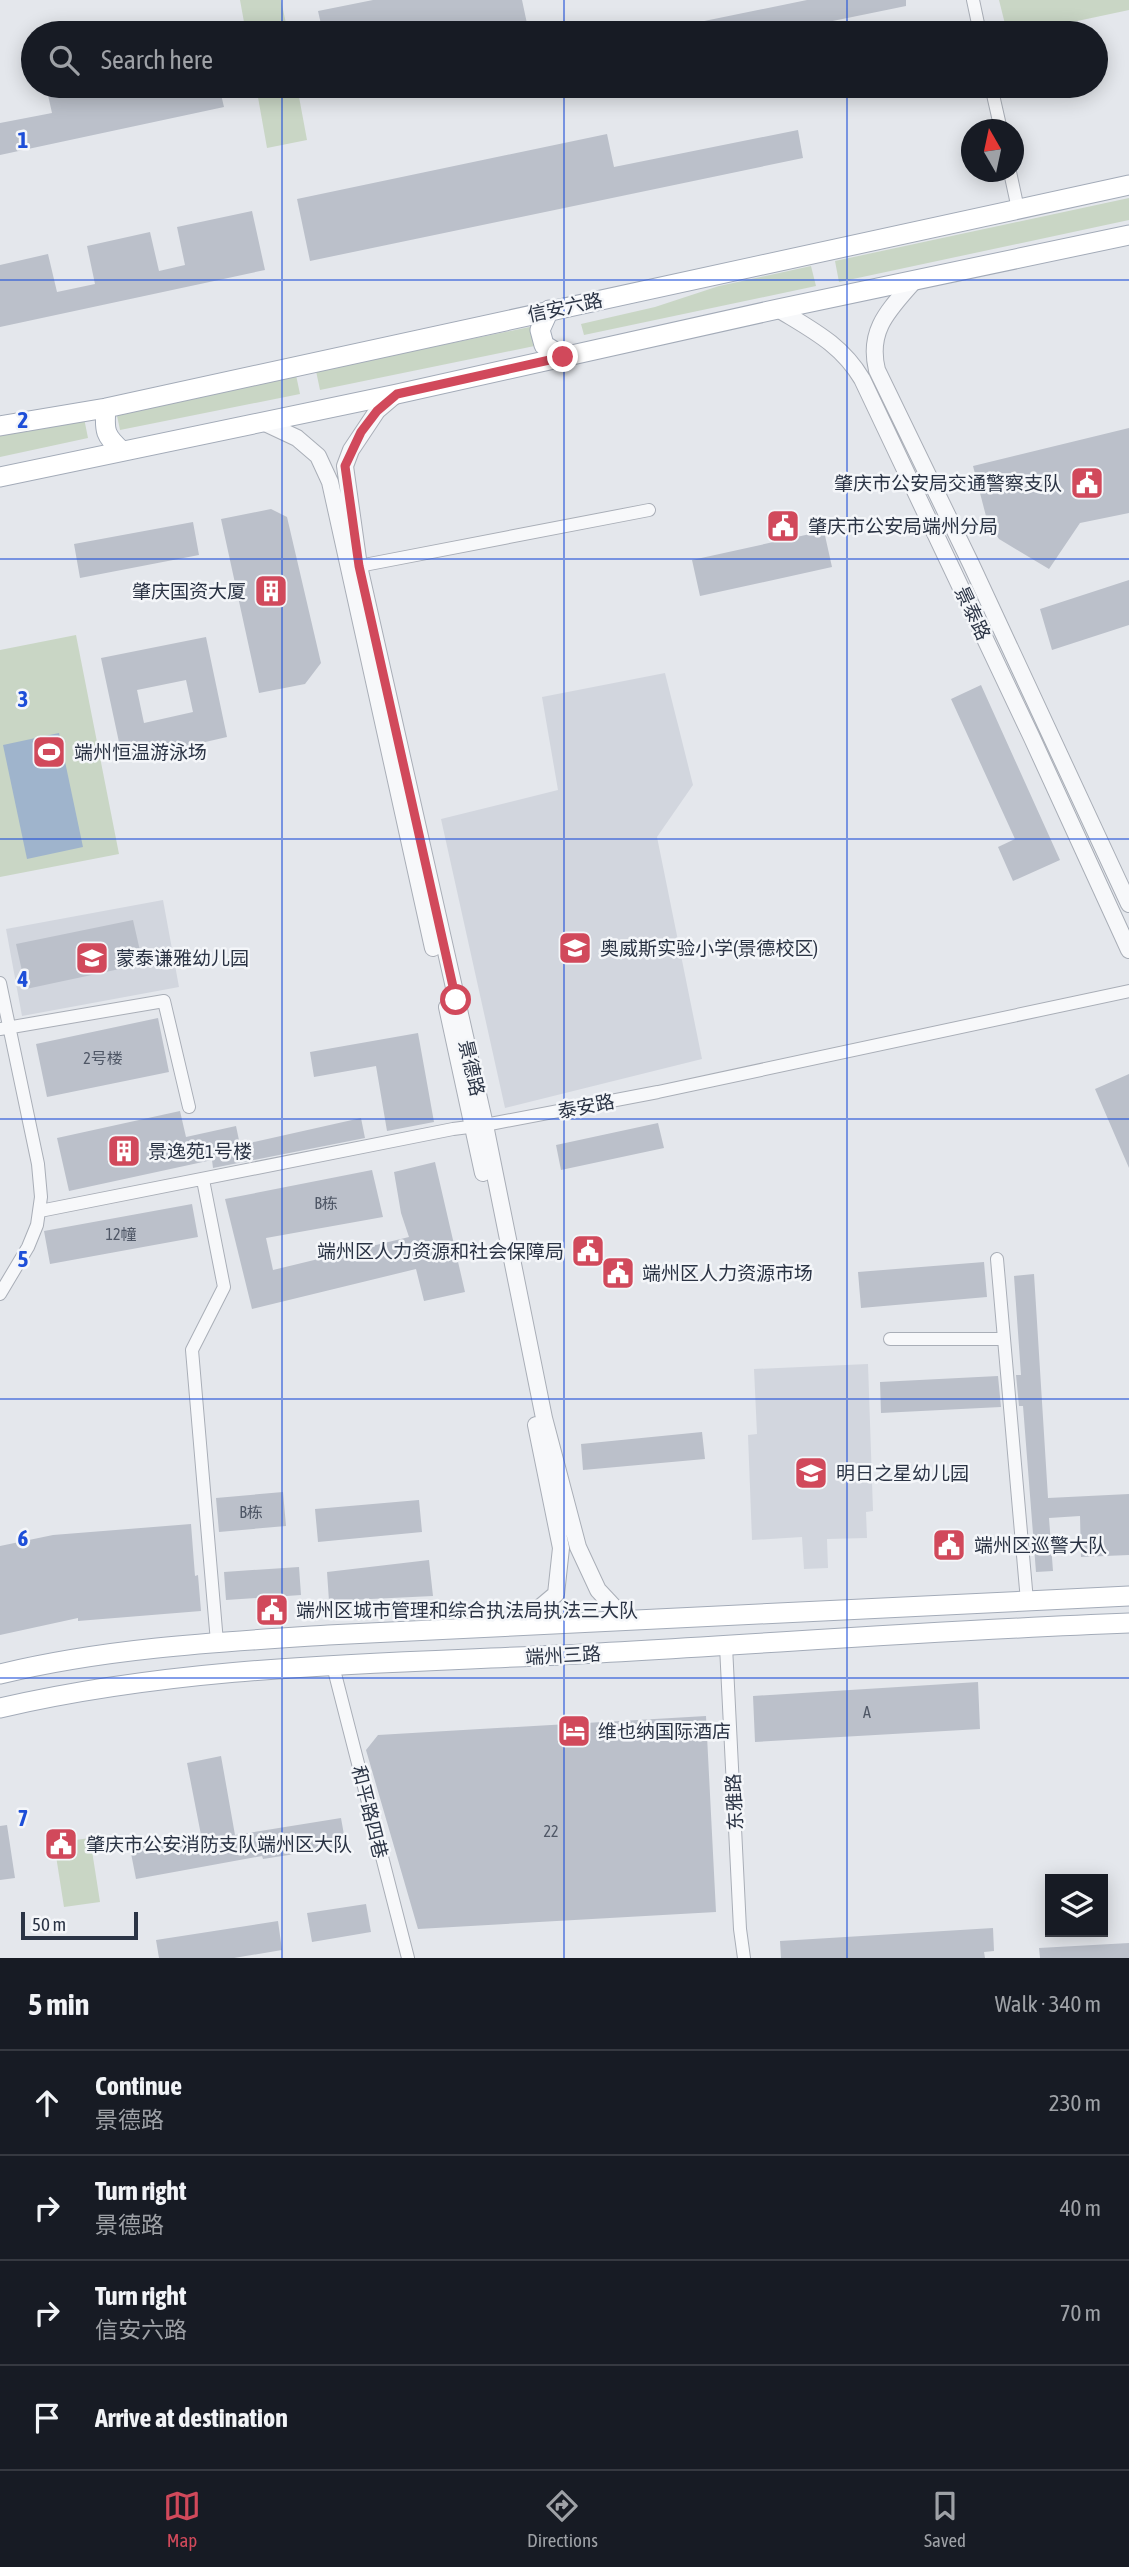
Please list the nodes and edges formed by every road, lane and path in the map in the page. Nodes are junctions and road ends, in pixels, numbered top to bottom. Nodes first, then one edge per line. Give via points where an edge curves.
1 (973, 0) edge
2 (977, 21) edge
3 (994, 98) edge
4 (998, 119) edge
5 (1012, 182) edge
6 (1129, 185) edge
7 (1018, 209) junction
8 (1129, 235) edge
9 (915, 281) junction
10 (778, 309) junction
11 (549, 310) junction
12 (563, 357) junction
13 (397, 394) junction
14 (106, 408) junction
15 (263, 422) junction
16 (0, 426) edge
17 (122, 451) junction
18 (0, 477) edge
19 (649, 510) dead end
20 (359, 566) junction
21 (1129, 904) edge
22 (1129, 950) edge
23 (0, 983) edge
24 (1129, 991) edge
25 (5, 1029) edge
26 (189, 1107) dead end
27 (479, 1126) junction
28 (203, 1180) junction
29 (40, 1211) junction
30 (997, 1259) dead end
31 (0, 1294) edge
32 (890, 1339) dead end
33 (1004, 1339) junction
34 (1129, 1595) edge
35 (1027, 1601) junction
36 (958, 1605) junction
37 (626, 1621) junction
38 (1128, 1623) edge
39 (518, 1626) junction
40 (960, 1632) junction
41 (217, 1642) junction
42 (726, 1646) junction
43 (333, 1666) junction
44 (0, 1674) edge
45 (0, 1708) edge
46 (408, 1958) edge
47 (744, 1958) edge

1 - 2 street
3 - 4 street
5 - 7 street
6 - 7 main road, 信安六路
7 - 11 main road, 信安六路
8 - 9 main road
9 - 10 main road
9 - 21 street via 883,318 876,337 877,370
10 - 12 main road
10 - 22 street, 景泰路 via 837,347 862,379
11 - 12 main road via 540,330 544,345
11 - 14 main road, 信安六路
12 - 13 main road
13 - 15 main road
13 - 20 street, 景德路 via 361,432 345,466
14 - 16 main road, 信安六路
14 - 17 main road via 107,437
15 - 17 main road
15 - 27 street, 景德路 via 297,438 318,456 330,482
17 - 18 main road
19 - 20 street
20 - 27 street, 景德路
23 - 25 street
24 - 27 street, 泰安路
25 - 26 street via 164,1001
25 - 29 street via 38,1164
27 - 28 street, 泰安路
27 - 37 street, 景德路 via 544,1418 578,1546 598,1590
27 - 39 street, 景德路 via 561,1548 556,1594
28 - 29 street, 泰安路
28 - 41 street via 224,1287 192,1350
29 - 31 street via 28,1247
30 - 33 street
32 - 33 street
33 - 35 street
34 - 35 main road, 端州三路
35 - 36 main road, 端州三路
36 - 37 main road, 端州三路
36 - 40 main road
37 - 39 main road, 端州三路
38 - 40 main road, 端州三路
39 - 41 main road, 端州三路
40 - 42 main road, 端州三路
41 - 44 main road, 端州三路 via 129,1651
42 - 43 main road, 端州三路
42 - 47 street, 东雅路
43 - 45 main road, 端州三路 via 232,1671 92,1688
43 - 46 street, 和平路四巷

